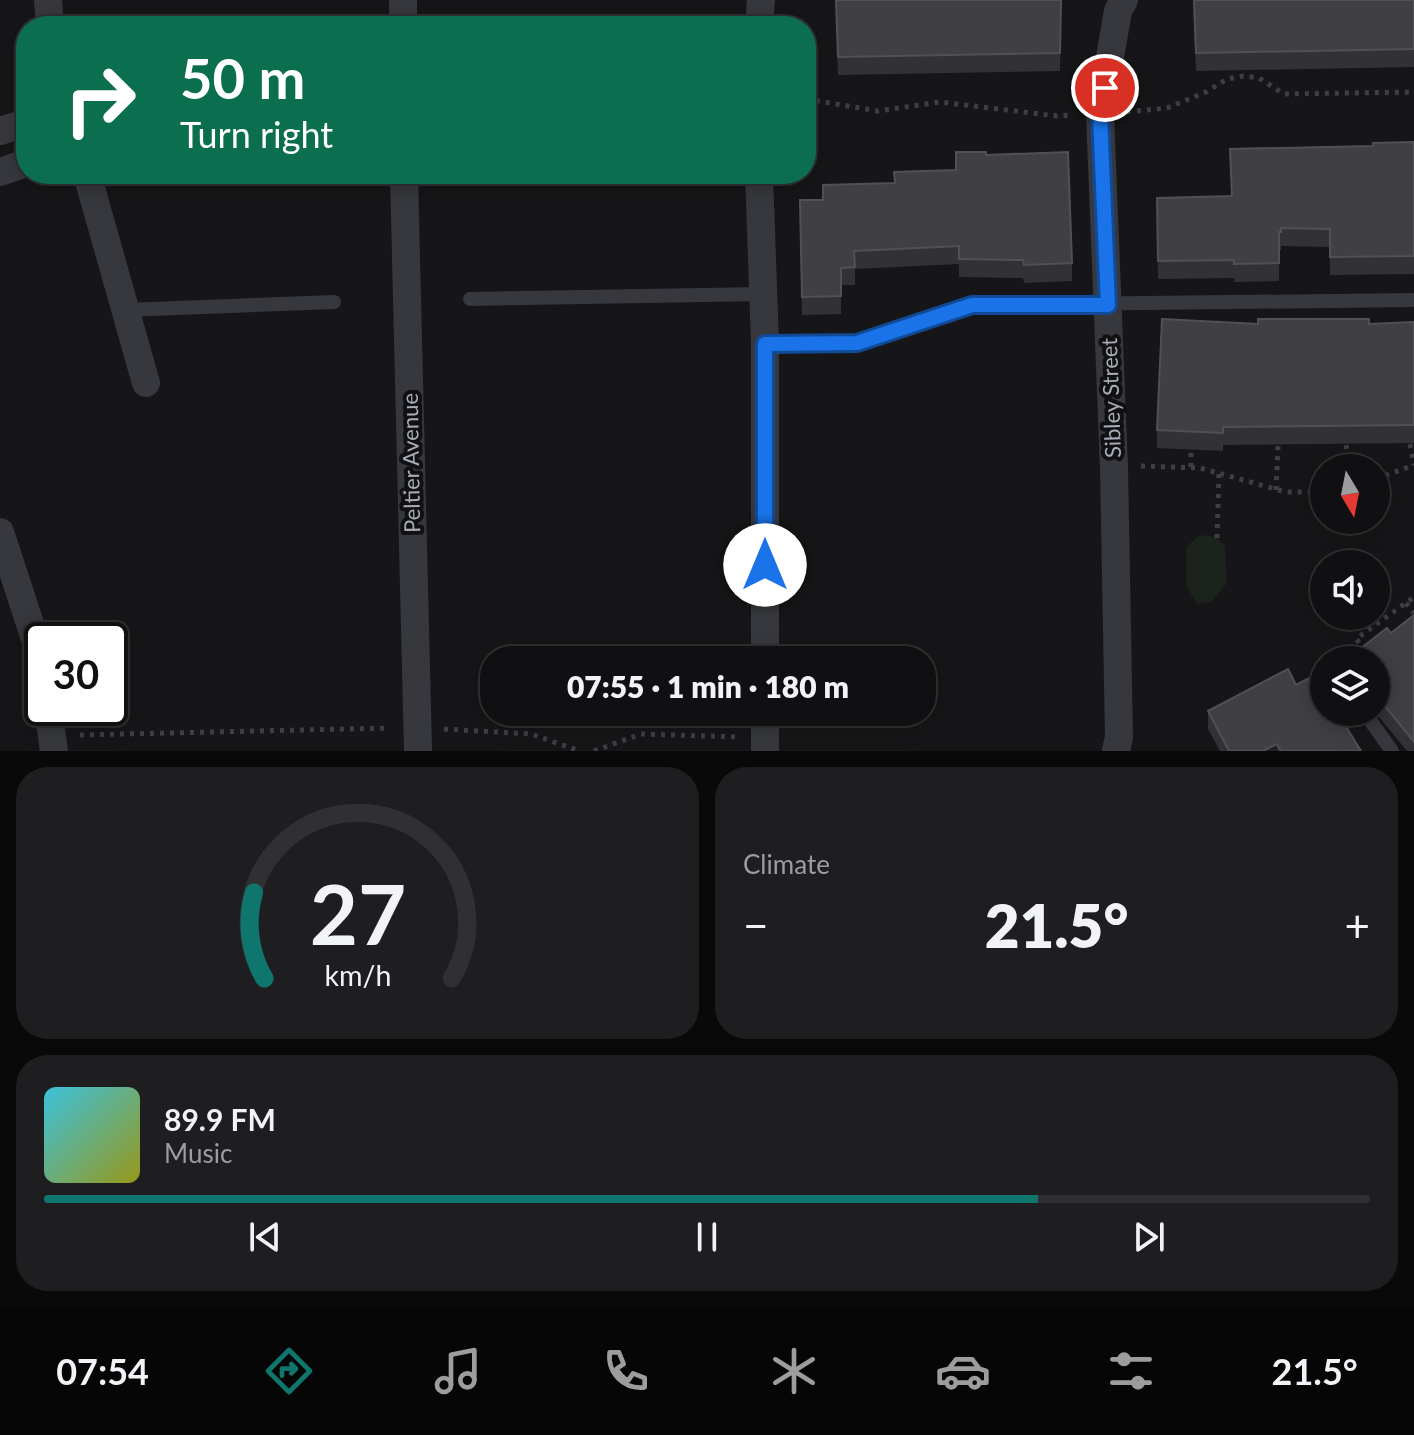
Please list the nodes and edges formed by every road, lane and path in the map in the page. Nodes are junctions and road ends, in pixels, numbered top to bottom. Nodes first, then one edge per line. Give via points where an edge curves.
1 (1124, 0) edge
2 (90, 184) edge
3 (404, 184) edge
4 (759, 184) edge
5 (763, 294) junction
6 (470, 299) dead end
7 (1414, 300) edge
8 (334, 302) dead end
9 (1108, 305) junction
10 (125, 310) junction
11 (765, 344) junction
12 (146, 383) dead end
13 (1410, 444) dead end
14 (1346, 445) dead end
15 (1278, 446) dead end
16 (1191, 449) edge
17 (1348, 454) edge
18 (1414, 465) edge
19 (1191, 467) junction
20 (1114, 468) junction
21 (1219, 473) junction
22 (1390, 474) edge
23 (1276, 490) junction
24 (1310, 491) edge
25 (0, 532) edge
26 (1217, 538) dead end
27 (1414, 597) edge
28 (1406, 603) junction
29 (1414, 613) edge
30 (29, 622) edge
31 (765, 646) edge
32 (1362, 646) edge
33 (1374, 726) edge
34 (765, 733) edge
35 (418, 740) edge
36 (54, 745) edge
37 (580, 751) edge
38 (594, 751) edge
39 (1116, 751) edge
40 (1392, 751) edge

1 - 9 street, Sibley Street via 1100,114
2 - 10 street
3 - 35 street, Peltier Avenue
4 - 5 street
5 - 6 lane
5 - 11 street
7 - 9 lane
8 - 10 lane
9 - 11 lane via 972,305 857,343
9 - 20 street, Sibley Street
10 - 12 street
11 - 31 street
13 - 18 path
14 - 17 path
15 - 23 path
16 - 19 path
18 - 22 path
19 - 20 path
19 - 21 path
20 - 39 street, Sibley Street
21 - 23 path
21 - 26 path
23 - 24 path
25 - 30 street
27 - 28 path
28 - 29 path
28 - 32 path via 1356,639
33 - 40 lane
34 - 38 path via 641,734
35 - 36 path via 92,733
35 - 37 path via 531,734

